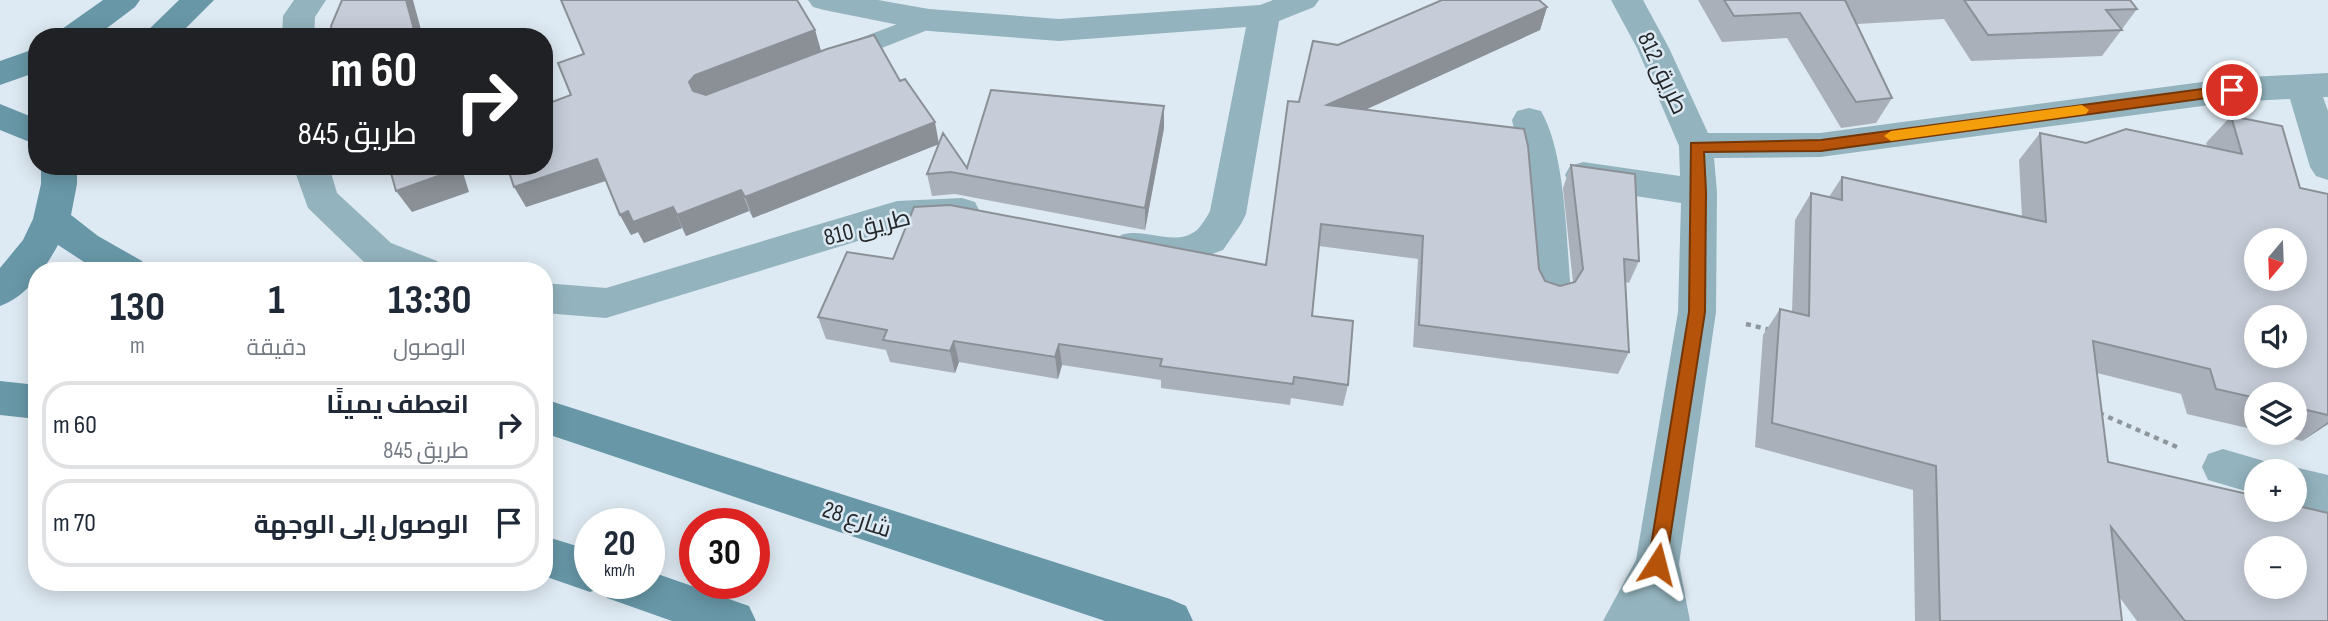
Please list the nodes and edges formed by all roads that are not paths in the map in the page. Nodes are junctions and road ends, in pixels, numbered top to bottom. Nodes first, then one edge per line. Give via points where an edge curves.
1 (124, 0) edge
2 (198, 0) edge
3 (310, 0) edge
4 (824, 0) edge
5 (1303, 0) edge
6 (1628, 0) edge
7 (1264, 15) junction
8 (929, 20) junction
9 (85, 28) edge
10 (167, 28) edge
11 (298, 28) edge
12 (28, 63) edge
13 (815, 65) edge
14 (0, 74) edge
15 (2316, 87) edge
16 (0, 116) edge
17 (1529, 120) dead end
18 (28, 129) edge
19 (1696, 146) junction
20 (2328, 167) edge
21 (1541, 169) junction
22 (60, 175) edge
23 (314, 175) edge
24 (1699, 192) junction
25 (994, 218) edge
26 (53, 221) junction
27 (1099, 238) edge
28 (113, 262) edge
29 (401, 262) edge
30 (0, 291) edge
31 (1552, 291) edge
32 (553, 299) edge
33 (0, 398) edge
34 (28, 401) edge
35 (553, 419) edge
36 (2307, 489) edge
37 (2328, 494) edge
38 (553, 559) edge
39 (1657, 564) junction
40 (574, 566) edge
41 (665, 598) edge
42 (733, 621) edge
43 (1170, 621) edge
44 (1626, 621) edge
45 (1667, 621) edge

1 - 9 main road
2 - 10 main road
3 - 11 street via 299,16
4 - 8 street
5 - 7 street
6 - 19 street, طريق 812
7 - 8 street via 1059,30
7 - 27 street via 1228,214 1210,240 1177,253
8 - 13 lane
12 - 14 main road
15 - 19 street via 2232,90 1821,145
15 - 20 street
16 - 18 main road
17 - 21 street
19 - 24 street, طريق 812
21 - 24 street
21 - 31 street
22 - 26 main road
23 - 29 street via 321,199 378,253
24 - 39 street, طريق 812 via 1697,312
25 - 32 street, طريق 810 via 955,211 897,215 606,303
26 - 28 main road
26 - 30 main road via 34,253
33 - 34 main road
35 - 43 main road, شارع 28
36 - 37 street
38 - 40 main road
39 - 44 street, طريق 812
39 - 45 street, طريق 812
41 - 42 main road

